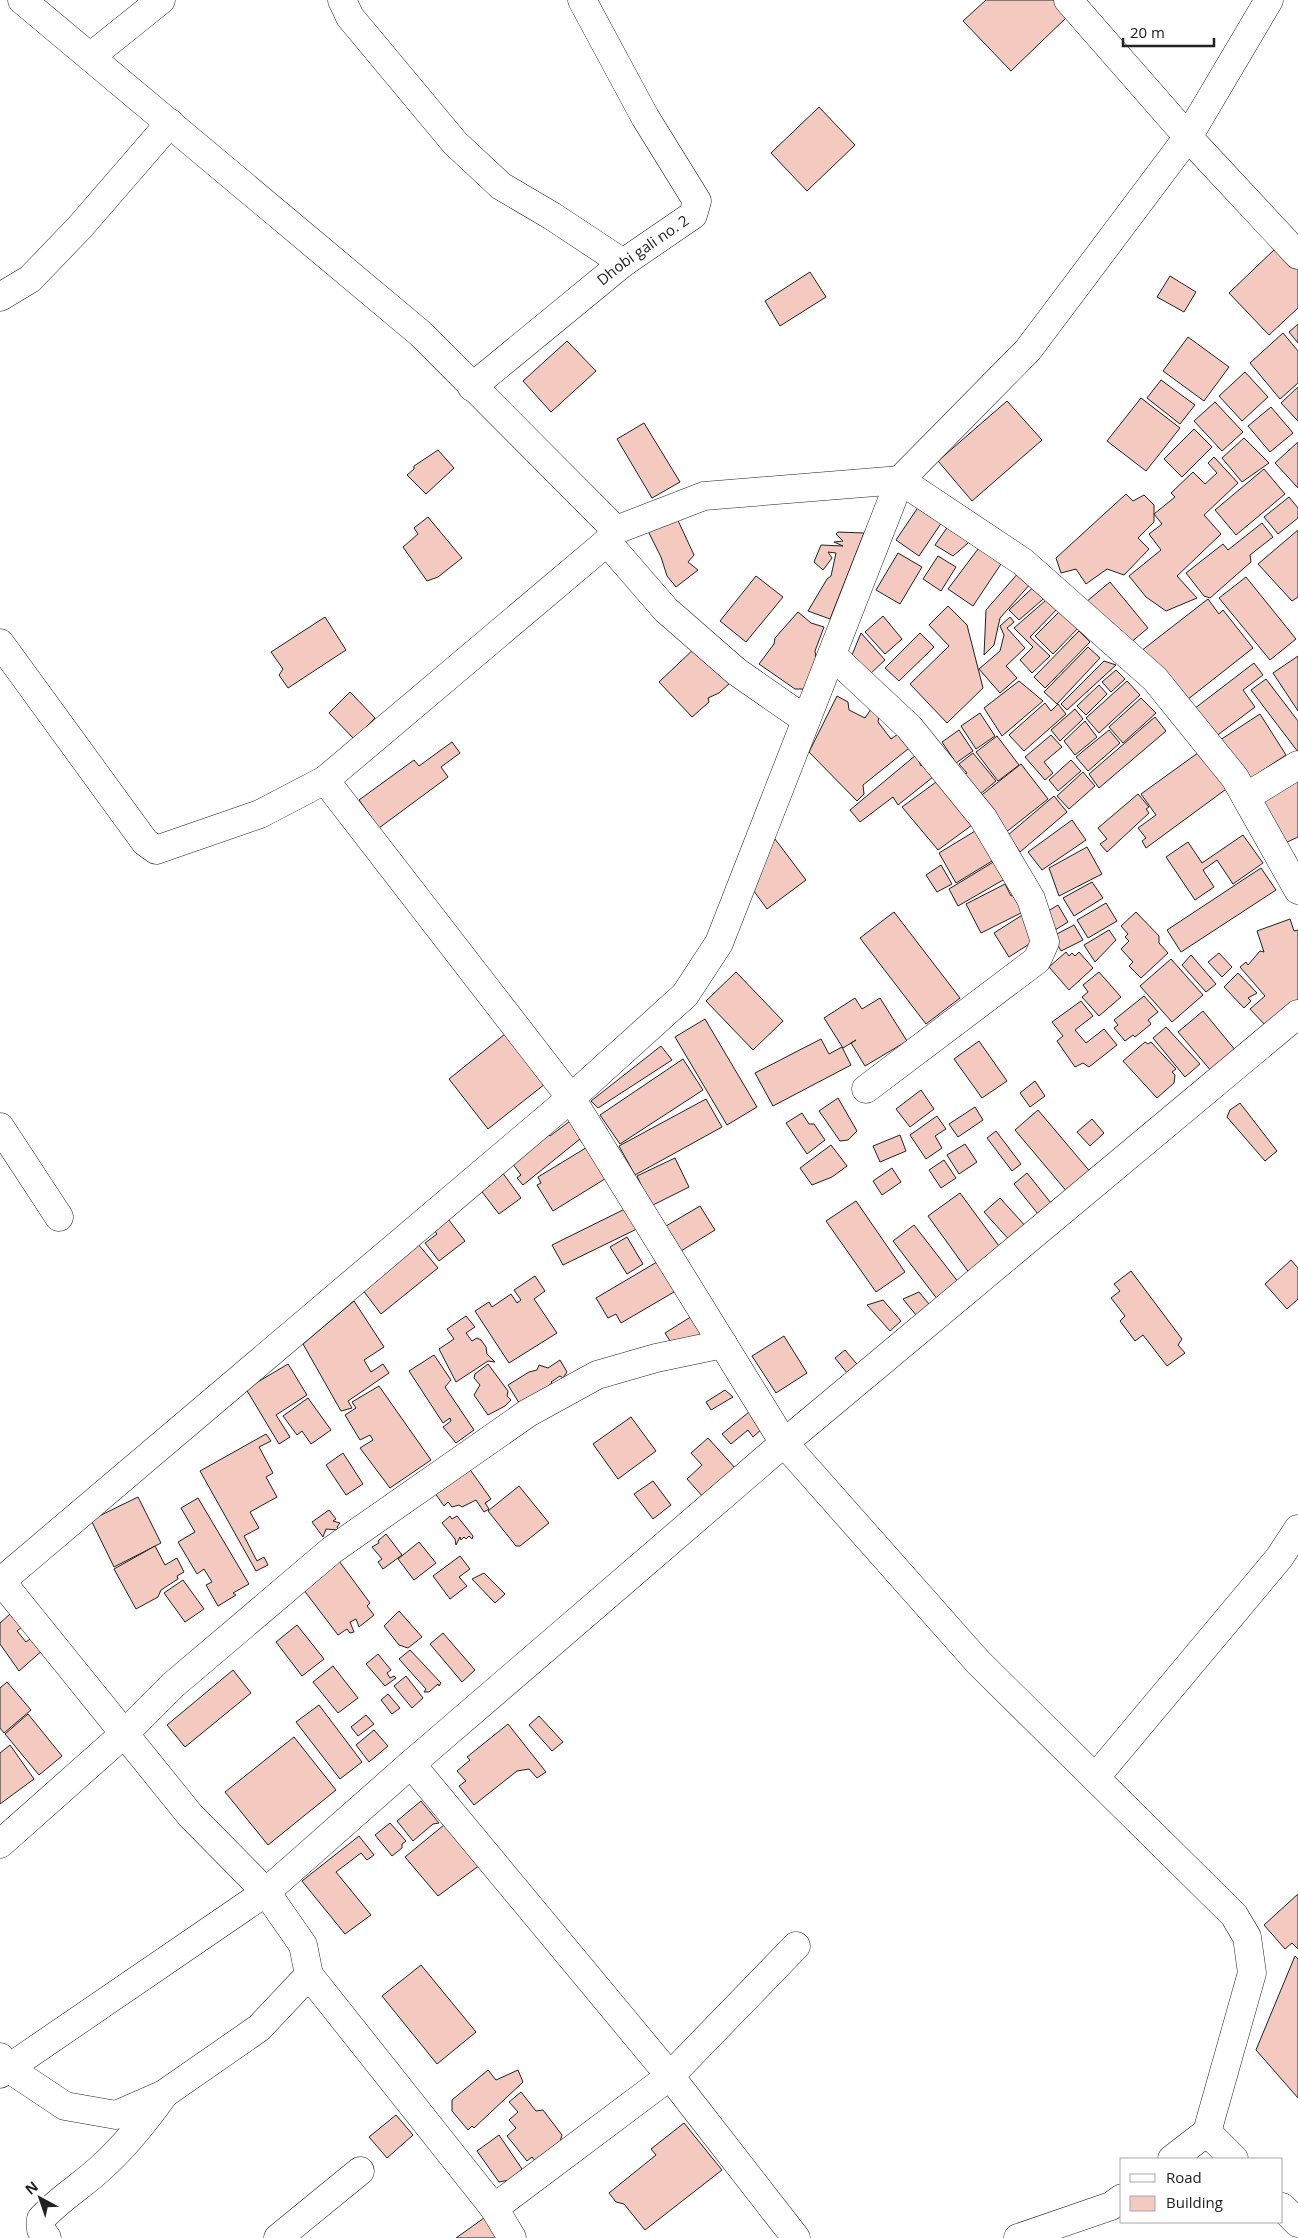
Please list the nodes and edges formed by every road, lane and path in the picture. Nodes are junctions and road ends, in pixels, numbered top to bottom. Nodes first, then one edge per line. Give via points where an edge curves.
1 (22, 0) edge
2 (161, 0) edge
3 (342, 0) edge
4 (582, 0) edge
5 (1068, 0) edge
6 (1269, 0) edge
7 (90, 57) junction
8 (170, 123) junction
9 (1188, 137) junction
10 (1298, 255) edge
11 (623, 264) junction
12 (0, 297) edge
13 (472, 386) junction
14 (900, 480) junction
15 (612, 536) junction
16 (0, 643) edge
17 (832, 655) junction
18 (806, 720) junction
19 (1298, 765) edge
20 (325, 780) junction
21 (1246, 797) junction
22 (1298, 890) edge
23 (1298, 1014) edge
24 (866, 1089) dead end
25 (570, 1098) junction
26 (0, 1127) edge
27 (59, 1217) dead end
28 (723, 1344) junction
29 (784, 1442) junction
30 (1298, 1529) edge
31 (1, 1582) edge
32 (125, 1732) junction
33 (411, 1764) junction
34 (1095, 1778) junction
35 (0, 1844) edge
36 (266, 1892) junction
37 (796, 1946) dead end
38 (309, 1975) junction
39 (3, 2066) edge
40 (670, 2076) junction
41 (164, 2094) junction
42 (1207, 2132) junction
43 (1173, 2158) edge
44 (1233, 2158) edge
45 (360, 2171) dead end
46 (1120, 2199) edge
47 (494, 2208) junction
48 (1283, 2208) edge
49 (1298, 2224) edge
50 (47, 2238) edge
51 (278, 2238) edge
52 (512, 2238) edge
53 (796, 2238) edge
54 (1018, 2238) edge

1 - 7 street
2 - 7 street
3 - 11 street via 350,17 455,143 500,186 552,216
4 - 11 street, Dhobi gali no. 2 via 645,117 697,202 693,215
5 - 9 street
6 - 9 street
7 - 8 street
8 - 12 street via 30,279
8 - 13 street via 422,334
9 - 10 street
9 - 14 street via 1028,350
11 - 13 street, Dhobi gali no. 2
13 - 15 street
14 - 15 street via 704,496
14 - 17 street
14 - 21 street via 1023,562 1155,679 1235,778
15 - 18 street via 666,610 737,672
15 - 20 street
16 - 20 street via 145,842 156,850 260,814
17 - 18 street
17 - 24 street via 909,727 983,818 1031,899 1044,942 1037,960
18 - 25 street via 719,942 686,995
19 - 21 street
20 - 25 street
21 - 22 street
23 - 29 street
25 - 28 street
25 - 31 street
26 - 27 street
28 - 29 street
28 - 32 street via 597,1375 528,1413 332,1550 173,1685
29 - 33 street
29 - 34 street via 978,1662
30 - 34 street via 1278,1558
31 - 32 street
32 - 35 street
32 - 36 street via 190,1815
33 - 36 street
33 - 40 street
34 - 42 street via 1234,1915 1246,1937 1252,1973
36 - 38 street via 302,1945
36 - 39 street
37 - 40 street
38 - 41 street via 259,2028
38 - 47 street
39 - 41 street via 65,2106 116,2115
40 - 47 street
40 - 53 street
41 - 50 street via 134,2135 40,2219 41,2230
42 - 43 street
42 - 44 street
45 - 51 street
46 - 54 street via 1111,2206
47 - 52 street
48 - 49 street

